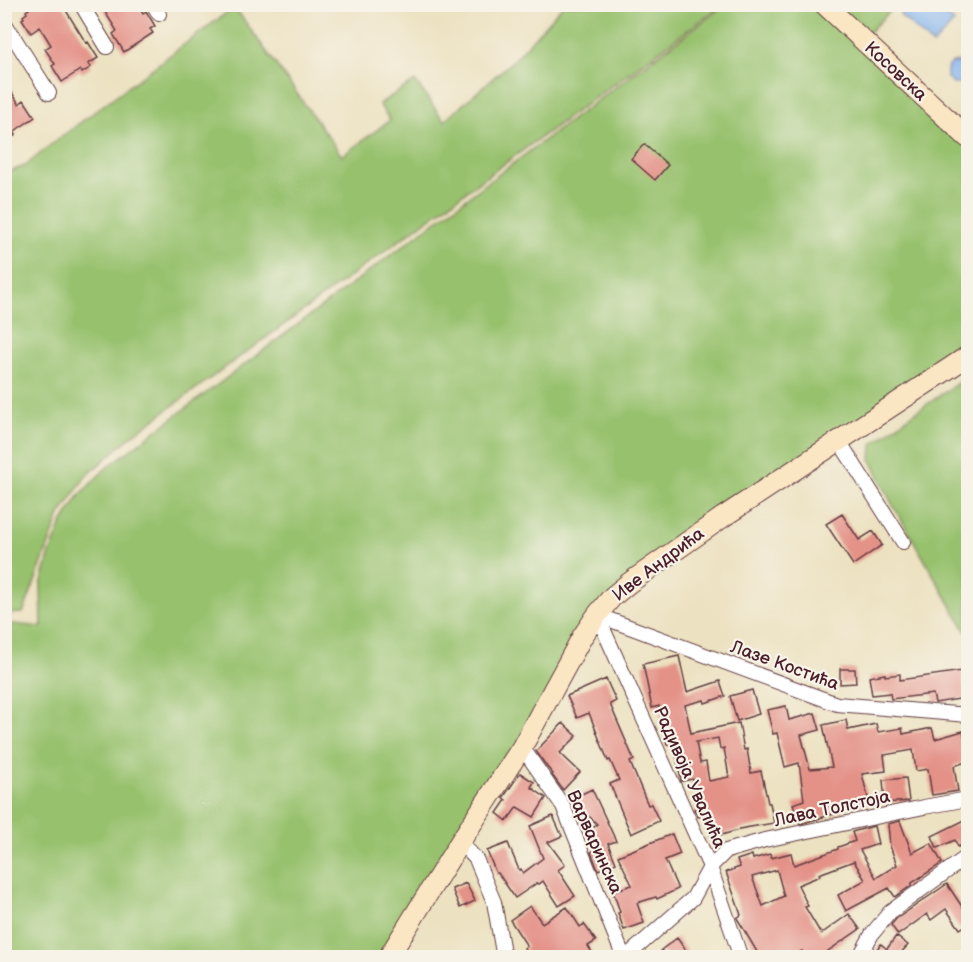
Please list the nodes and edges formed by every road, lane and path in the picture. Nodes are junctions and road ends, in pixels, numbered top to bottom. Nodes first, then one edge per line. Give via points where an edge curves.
1 (81, 4) edge
2 (824, 4) edge
3 (4, 22) edge
4 (107, 47) dead end
5 (49, 93) dead end
6 (969, 138) edge
7 (969, 356) edge
8 (838, 441) junction
9 (903, 542) dead end
10 (597, 615) junction
11 (968, 716) edge
12 (522, 747) junction
13 (969, 799) edge
14 (460, 842) junction
15 (969, 856) edge
16 (710, 867) junction
17 (388, 957) edge
18 (504, 957) edge
19 (625, 957) edge
20 (741, 957) edge
21 (859, 957) edge

1 - 4 street
2 - 6 street, Косовска
3 - 5 street
7 - 8 street, Иве Андрића
8 - 9 street
8 - 10 street, Иве Андрића via 629,583
10 - 11 street, Лазе Костића via 837,704
10 - 12 street, Иве Андрића
10 - 16 street, Радивоја Увалића
12 - 14 street, Иве Андрића
12 - 19 street, Варваринска via 563,806
13 - 16 street, Лава Толстоја via 765,840 726,851
14 - 17 street, Иве Андрића
14 - 18 street via 476,859 494,902
15 - 21 street via 890,912
16 - 19 street via 693,898
16 - 20 street, Радивоја Увалића

